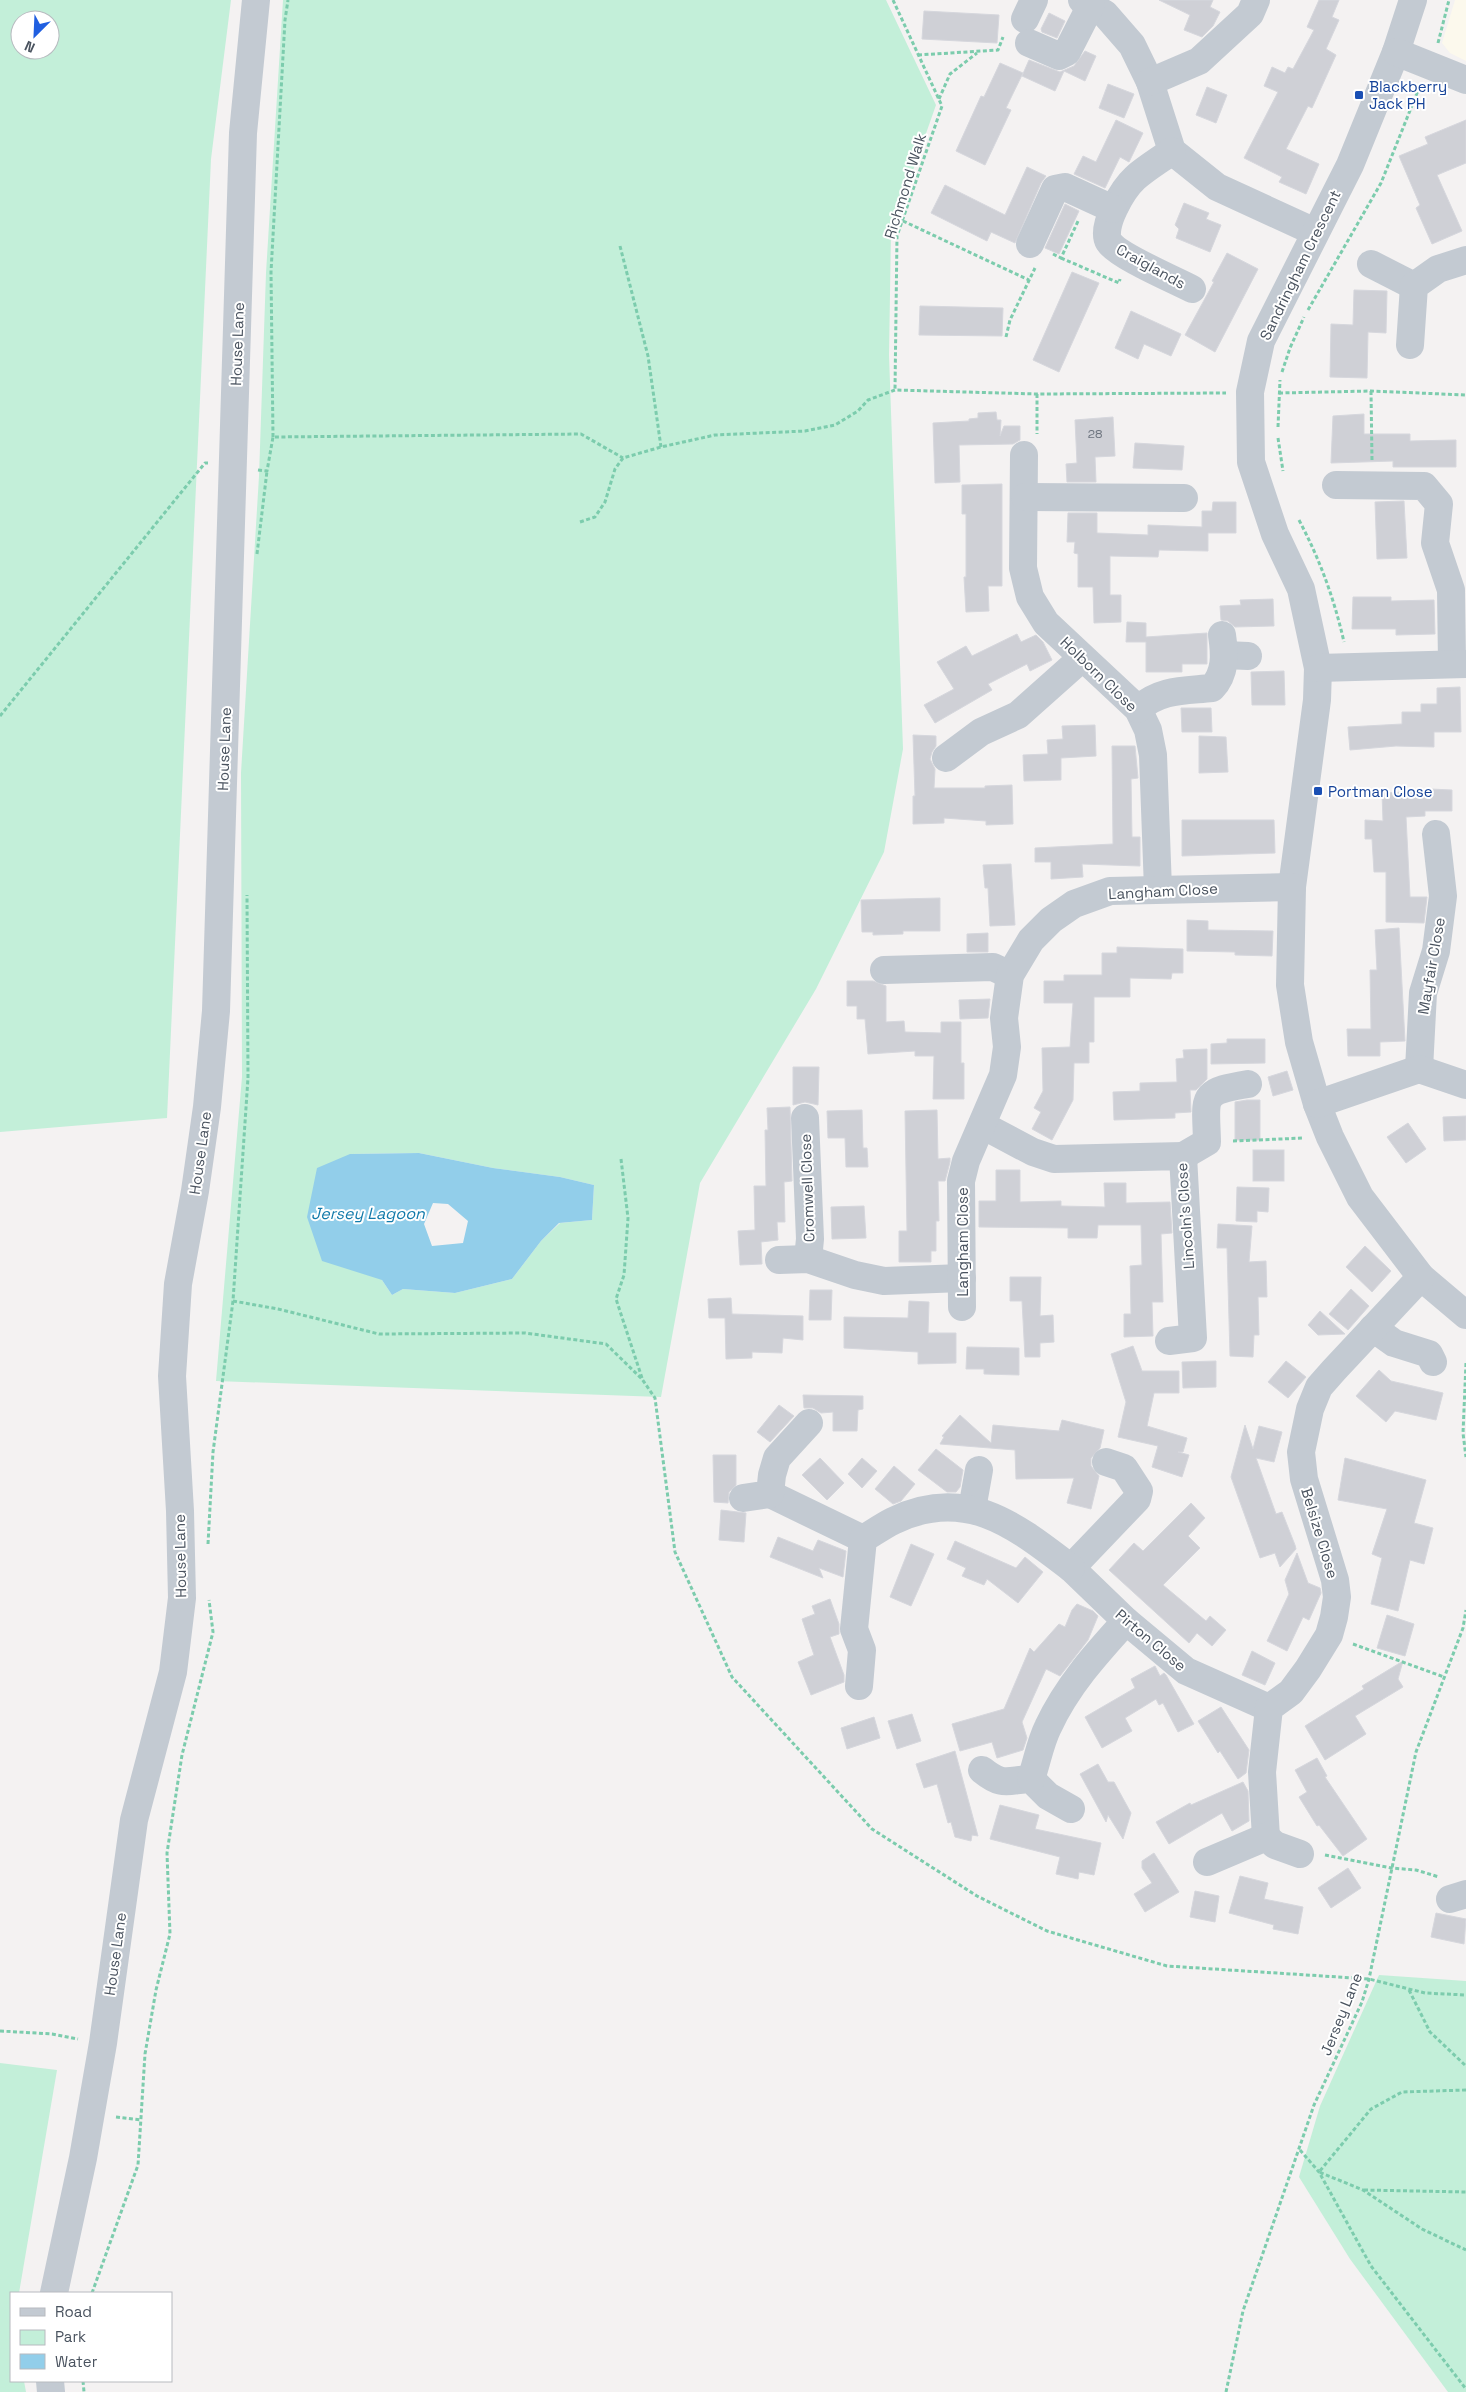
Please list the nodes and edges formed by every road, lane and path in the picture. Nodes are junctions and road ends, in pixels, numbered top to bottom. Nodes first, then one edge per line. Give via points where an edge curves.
1 (256, 0) edge
2 (288, 0) edge
3 (893, 0) edge
4 (1256, 0) edge
5 (1413, 0) edge
6 (1449, 0) edge
7 (1097, 5) edge
8 (1029, 21) edge
9 (979, 52) junction
10 (1396, 52) junction
11 (918, 55) junction
12 (1430, 66) junction
13 (1465, 78) edge
14 (1150, 82) junction
15 (939, 100) junction
16 (1172, 151) junction
17 (1089, 198) junction
18 (1113, 209) junction
19 (903, 221) junction
20 (1315, 232) junction
21 (620, 246) dead end
22 (1037, 247) junction
23 (1466, 260) edge
24 (1371, 264) dead end
25 (1029, 280) junction
26 (1414, 286) junction
27 (1192, 289) dead end
28 (1006, 337) dead end
29 (1410, 345) dead end
30 (895, 390) junction
31 (1371, 391) junction
32 (1250, 392) junction
33 (1279, 392) junction
34 (1037, 394) junction
35 (1466, 396) edge
36 (273, 437) junction
37 (662, 446) junction
38 (1024, 455) joint
39 (622, 458) junction
40 (234, 467) junction
41 (267, 471) junction
42 (1283, 476) dead end
43 (1336, 485) dead end
44 (1373, 486) junction
45 (1025, 497) junction
46 (1184, 498) dead end
47 (1296, 515) dead end
48 (580, 522) dead end
49 (256, 564) dead end
50 (1232, 649) dead end
51 (1082, 658) junction
52 (1459, 664) edge
53 (1330, 668) junction
54 (1138, 709) junction
55 (0, 716) edge
56 (946, 758) dead end
57 (1436, 834) dead end
58 (1292, 887) junction
59 (1158, 889) junction
60 (247, 893) dead end
61 (884, 970) dead end
62 (1010, 975) junction
63 (1419, 1069) junction
64 (1248, 1084) dead end
65 (1466, 1085) edge
66 (1317, 1104) junction
67 (805, 1118) dead end
68 (982, 1125) junction
69 (1330, 1136) junction
70 (1207, 1142) junction
71 (1183, 1156) junction
72 (621, 1159) dead end
73 (808, 1259) junction
74 (779, 1260) dead end
75 (1421, 1277) junction
76 (962, 1278) junction
77 (233, 1302) junction
78 (962, 1307) dead end
79 (1466, 1315) edge
80 (1373, 1328) junction
81 (1169, 1341) dead end
82 (1433, 1362) dead end
83 (1466, 1363) edge
84 (642, 1379) junction
85 (809, 1423) dead end
86 (1466, 1457) edge
87 (1106, 1462) dead end
88 (979, 1470) dead end
89 (770, 1494) junction
90 (742, 1498) dead end
91 (972, 1509) junction
92 (863, 1539) junction
93 (208, 1548) dead end
94 (1071, 1568) junction
95 (209, 1595) dead end
96 (1466, 1610) edge
97 (1126, 1621) junction
98 (1329, 1635) junction
99 (1444, 1677) junction
100 (859, 1686) dead end
101 (1269, 1708) junction
102 (982, 1770) dead end
103 (1032, 1779) junction
104 (1071, 1809) dead end
105 (1266, 1837) junction
106 (1300, 1854) joint
107 (1207, 1862) dead end
108 (1391, 1868) junction
109 (1453, 1890) edge
110 (1369, 1979) junction
111 (1409, 1989) junction
112 (1466, 1995) edge
113 (0, 2031) edge
114 (103, 2043) junction
115 (1466, 2066) edge
116 (1466, 2090) edge
117 (1300, 2150) junction
118 (1319, 2172) junction
119 (1363, 2190) junction
120 (1466, 2192) edge
121 (1466, 2250) edge
122 (54, 2292) edge
123 (92, 2292) edge
124 (1466, 2389) edge
125 (1226, 2392) edge

1 - 40 street, House Lane via 243,133
2 - 36 path via 271,272
3 - 11 path
4 - 14 street via 1250,14 1198,60
5 - 10 street, Sandringham Crescent
6 - 12 path
7 - 8 street via 1068,52 1059,56
7 - 14 street via 1132,45
8 - 9 path via 1008,25 998,50
9 - 11 path
9 - 15 path, Richmond Walk via 950,74
10 - 12 street
10 - 20 street, Sandringham Crescent via 1350,165
11 - 15 path
12 - 13 street
12 - 33 path via 1381,183 1306,312 1290,348
14 - 16 street
15 - 19 path, Richmond Walk via 942,106
16 - 18 street, Craiglands via 1134,179
16 - 20 street via 1217,187
17 - 18 street
17 - 22 path via 1061,258
17 - 22 street via 1065,187 1055,189
18 - 27 street, Craiglands via 1106,233 1110,243 1124,254
19 - 25 path
19 - 30 path, Richmond Walk via 897,236
20 - 32 street, Sandringham Crescent via 1261,341
21 - 37 path via 648,356
22 - 25 path
23 - 26 street via 1438,269
24 - 26 street
25 - 28 path via 1010,320
26 - 29 street
30 - 34 path
30 - 37 path via 868,400 858,411 835,425 805,431 715,435
31 - 33 path
31 - 35 path
31 - 44 path
32 - 33 path
32 - 34 path
32 - 53 street, Sandringham Crescent via 1251,462 1275,534 1302,589
33 - 42 path via 1278,435
34 - 38 path via 1037,440
36 - 39 path via 581,434
36 - 41 path
37 - 39 path
38 - 45 street, Holborn Close
39 - 48 path via 615,469 605,502 595,517
40 - 41 path
40 - 55 path via 205,463
40 - 114 street, House Lane via 216,1011 203,1135 178,1284 172,1376 182,1598 173,1672 134,1820
41 - 49 path
43 - 44 street
44 - 52 street via 1424,486 1439,504 1436,543 1451,590
45 - 46 street
45 - 51 street, Holborn Close via 1024,568 1030,597 1046,623
47 - 53 path via 1318,557 1335,603 1346,649
50 - 54 street via 1220,679 1212,688 1168,692 1150,698
51 - 54 street, Holborn Close
51 - 56 street via 1018,715 981,732
52 - 53 street
53 - 58 street, Sandringham Crescent via 1317,700
54 - 59 street, Holborn Close via 1148,730 1153,755
57 - 63 street, Mayfair Close via 1443,896 1436,951 1423,993
58 - 59 street, Langham Close
58 - 66 street, Sandringham Crescent via 1290,985 1299,1042
59 - 62 street, Langham Close via 1110,891 1074,904 1051,920 1032,940
60 - 77 path via 248,1078
61 - 62 street via 993,967
62 - 68 street, Langham Close via 1004,1018 1003,1076
63 - 65 street
63 - 66 street
64 - 70 street via 1219,1089 1212,1094 1206,1103
66 - 69 street, Sandringham Crescent
67 - 73 street, Cromwell Close
68 - 71 street, Lincoln's Close via 1033,1152 1054,1159
68 - 76 street, Langham Close via 961,1181
69 - 70 path
69 - 75 street, Sandringham Crescent via 1360,1197
70 - 71 street
71 - 81 street, Lincoln's Close via 1193,1338
72 - 84 path via 628,1218 624,1275 616,1299
73 - 74 street, Cromwell Close
73 - 76 street, Cromwell Close via 884,1281
75 - 79 street, Sandringham Crescent
75 - 80 street, Belsize Close
76 - 78 street, Langham Close
77 - 84 path via 278,1309 379,1334 525,1333 606,1344
77 - 93 path via 213,1452
80 - 82 street via 1394,1343 1429,1354
80 - 98 street, Belsize Close via 1319,1387 1310,1409 1301,1452 1304,1479 1335,1580 1337,1598
83 - 86 path via 1463,1433
84 - 110 path via 655,1398 675,1552 732,1677 872,1829 977,1896 1046,1931 1167,1966
85 - 89 street via 778,1458
87 - 94 street via 1124,1468 1139,1491 1137,1499
88 - 91 street
89 - 90 street
89 - 92 street
91 - 92 street, Pirton Close via 940,1508 914,1513
91 - 94 street, Pirton Close via 999,1518 1024,1532
92 - 100 street via 854,1629 862,1650
94 - 97 street, Pirton Close
95 - 123 path via 213,1632 182,1755 167,1852 170,1934 145,2054 138,2165
96 - 99 path, Jersey Lane via 1463,1628
97 - 101 street, Pirton Close via 1186,1671
97 - 103 street via 1063,1698 1047,1729
98 - 99 path
98 - 101 street, Belsize Close via 1291,1692
99 - 108 path, Jersey Lane via 1416,1752
101 - 105 street via 1262,1772
102 - 103 street via 994,1780 1003,1782
103 - 104 street via 1048,1796
105 - 106 street via 1275,1845
105 - 107 street
106 - 108 path via 1312,1852
108 - 109 path via 1416,1870
108 - 110 path, Jersey Lane
110 - 111 path
110 - 117 path, Jersey Lane via 1362,2002 1314,2105
111 - 112 path
111 - 115 path via 1430,2032
113 - 114 path via 52,2034
114 - 122 street, House Lane
116 - 118 path via 1402,2092 1371,2109
117 - 118 path
117 - 125 path, Jersey Lane via 1244,2311
118 - 119 path
118 - 124 path via 1371,2266
119 - 120 path
119 - 121 path via 1422,2229

